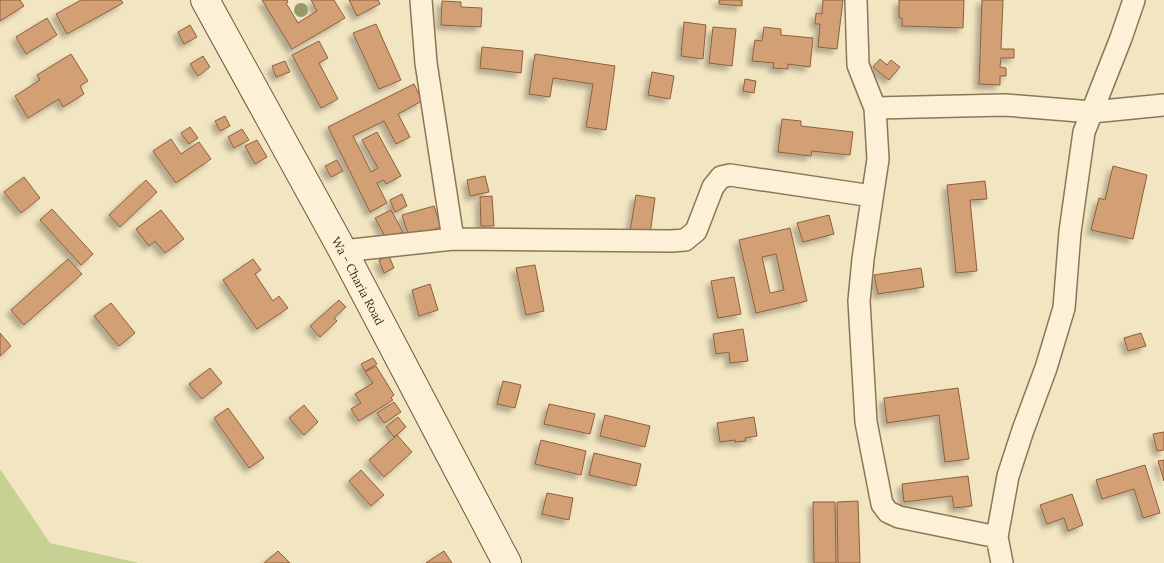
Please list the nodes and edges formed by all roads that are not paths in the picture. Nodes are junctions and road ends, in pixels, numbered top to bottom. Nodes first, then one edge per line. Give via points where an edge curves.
1 (205, 0) edge
2 (421, 0) edge
3 (856, 0) edge
4 (1134, 0) edge
5 (1164, 105) edge
6 (875, 108) junction
7 (1092, 112) junction
8 (872, 196) junction
9 (453, 239) junction
10 (343, 251) junction
11 (997, 537) junction
12 (507, 563) edge
13 (1002, 563) edge

1 - 10 street, Wa - Charia Road
2 - 9 street via 426,63
3 - 6 street via 858,65
4 - 7 street
5 - 7 street
6 - 7 street via 1005,105
6 - 8 street via 878,159
7 - 11 street via 1084,132 1080,159 1064,308 1008,476
8 - 9 street via 730,175 721,177 713,187 696,231 685,240
8 - 11 street via 859,301 866,422 882,504 888,512 899,517
9 - 10 street
10 - 12 street, Wa - Charia Road
11 - 13 street

